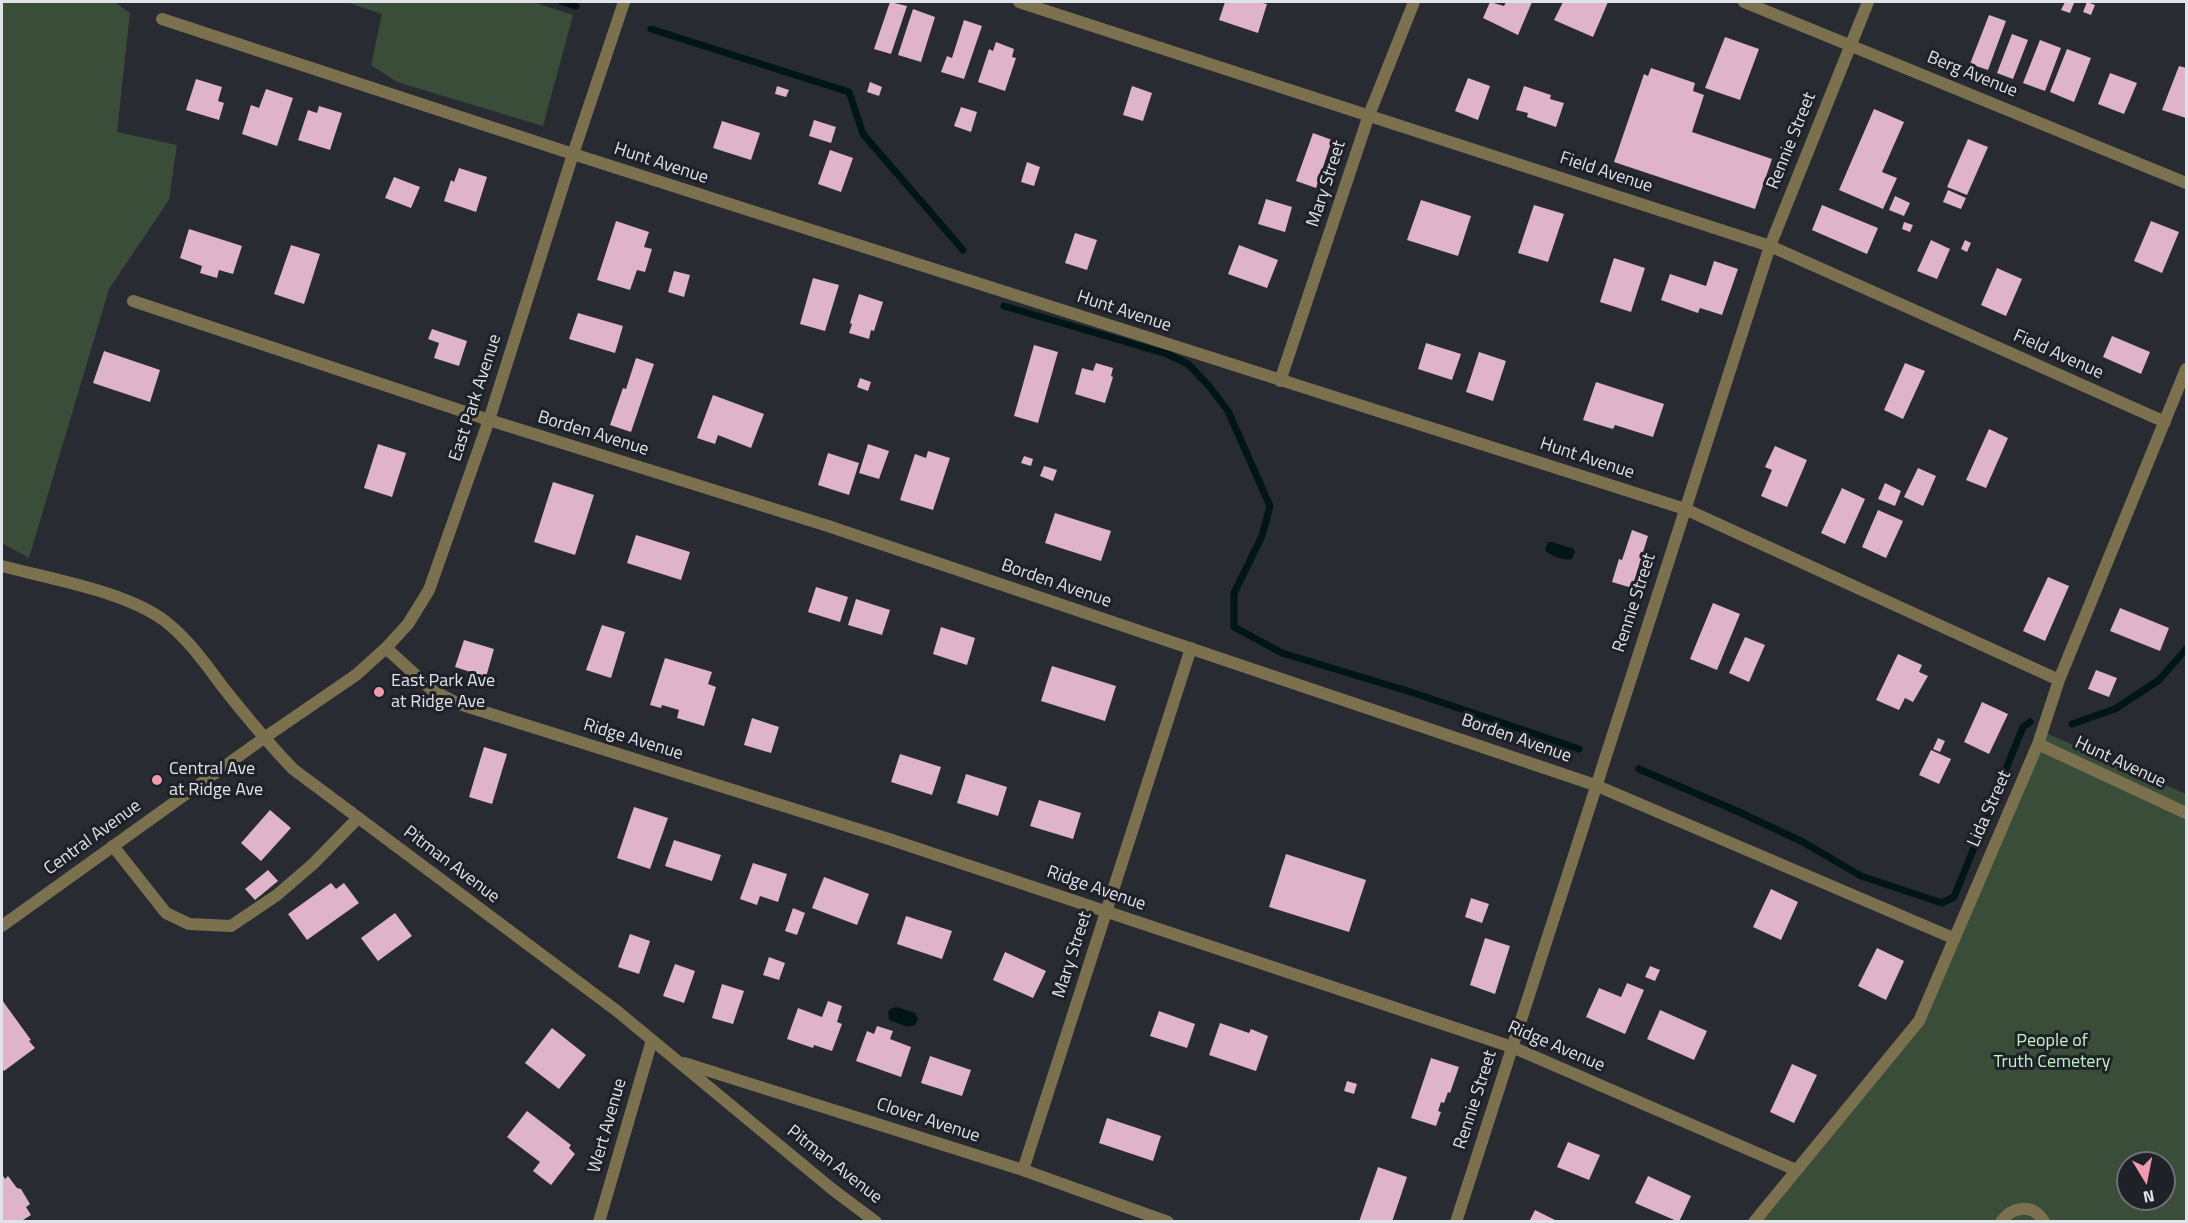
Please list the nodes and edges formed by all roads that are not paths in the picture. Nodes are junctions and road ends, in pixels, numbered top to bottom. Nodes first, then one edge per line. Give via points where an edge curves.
1 (624, 2) edge
2 (1019, 2) edge
3 (1414, 2) edge
4 (1744, 2) edge
5 (1868, 2) edge
6 (162, 19) dead end
7 (1850, 44) junction
8 (1369, 115) junction
9 (573, 154) junction
10 (2187, 183) edge
11 (1770, 246) junction
12 (133, 301) dead end
13 (2187, 369) edge
14 (1280, 381) junction
15 (489, 420) junction
16 (2165, 422) junction
17 (1685, 509) junction
18 (2, 566) edge
19 (19, 570) junction
20 (2, 576) edge
21 (386, 648) junction
22 (1191, 648) junction
23 (2059, 680) junction
24 (264, 738) junction
25 (2038, 744) junction
26 (1595, 785) junction
27 (2187, 813) edge
28 (358, 818) junction
29 (113, 846) junction
30 (1106, 911) junction
31 (2, 926) edge
32 (1953, 938) junction
33 (652, 1040) junction
34 (1512, 1047) junction
35 (676, 1060) junction
36 (1023, 1170) junction
37 (1796, 1170) junction
38 (599, 1221) edge
39 (876, 1221) edge
40 (1168, 1221) edge
41 (1456, 1221) edge
42 (1754, 1221) edge
43 (2001, 1221) edge
44 (2044, 1221) edge

1 - 9 street, East Park Avenue
2 - 8 street, Field Avenue
3 - 8 street, Mary Street
4 - 7 street, Berg Avenue
5 - 7 street, Rennie Street
6 - 9 street, Hunt Avenue
7 - 10 street, Berg Avenue
7 - 11 street, Rennie Street
8 - 11 street, Field Avenue
8 - 14 street, Mary Street
9 - 14 street, Hunt Avenue
9 - 15 street, East Park Avenue
11 - 16 street, Field Avenue
11 - 17 street, Rennie Street
12 - 15 street, Borden Avenue
13 - 16 street, Lida Street
14 - 17 street, Hunt Avenue
15 - 21 street, East Park Avenue via 429,590 408,624
15 - 22 street, Borden Avenue via 828,526
16 - 23 street, Lida Street
17 - 23 street, Hunt Avenue
17 - 26 street, Rennie Street
18 - 19 street, Pitman Avenue
19 - 20 street
19 - 24 street, Pitman Avenue via 115,596 164,621 188,642
21 - 24 street, East Park Avenue via 356,675
21 - 30 street, Ridge Avenue via 432,690 459,704
22 - 26 street, Borden Avenue
22 - 30 street, Mary Street
23 - 25 street, Lida Street
24 - 28 street, Pitman Avenue via 293,769
24 - 29 street, Central Avenue
25 - 27 street, Hunt Avenue
25 - 32 street, Lida Street
26 - 32 street, Borden Avenue
26 - 34 street, Rennie Street
28 - 29 street via 277,895 231,926 189,924 166,913
28 - 33 street, Pitman Avenue
29 - 31 street, Central Avenue
30 - 34 street, Ridge Avenue
30 - 36 street, Mary Street
32 - 37 street, Lida Street via 1919,1021
33 - 35 street, Pitman Avenue
33 - 38 street, Wert Avenue
34 - 37 street, Ridge Avenue
34 - 41 street, Rennie Street
35 - 36 street, Clover Avenue
35 - 39 street, Pitman Avenue
36 - 40 street, Clover Avenue
37 - 42 street, Lida Street
43 - 44 street via 2021,1208 2036,1212

